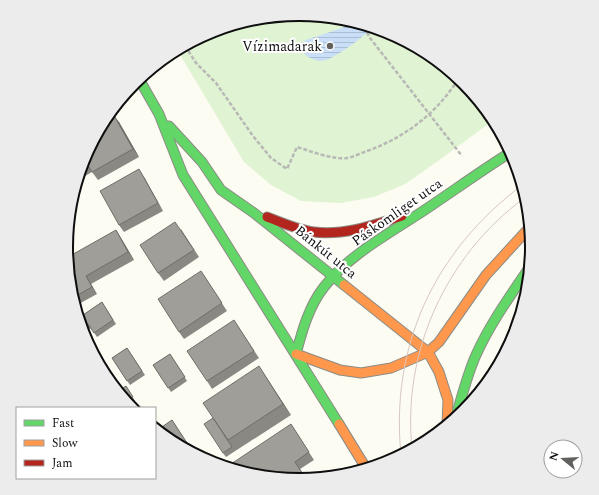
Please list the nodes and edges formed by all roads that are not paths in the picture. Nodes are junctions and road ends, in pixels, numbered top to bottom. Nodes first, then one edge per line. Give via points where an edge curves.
1 (142, 84) edge
2 (159, 114) junction
3 (506, 155) edge
4 (425, 210) junction
5 (254, 213) junction
6 (526, 231) edge
7 (524, 275) edge
8 (333, 276) junction
9 (428, 352) junction
10 (296, 354) junction
11 (458, 410) edge
12 (447, 419) edge
13 (364, 464) edge

1 - 2 street, Bánkút utca
2 - 5 street, Bánkút utca via 202,162 221,190
2 - 10 street, Bánkút utca via 183,175
3 - 4 street, Páskomliget utca
4 - 5 street via 362,229 337,232 315,232
4 - 8 street, Páskomliget utca via 366,248
5 - 8 street, Bánkút utca
6 - 9 street via 486,274 439,342
7 - 11 street via 476,354
8 - 9 street, Bánkút utca
8 - 10 street, Páskomliget utca via 316,299 305,323
9 - 10 street via 391,368 361,374 340,370
9 - 12 street, Bánkút utca via 448,400
10 - 13 street, Bánkút utca

